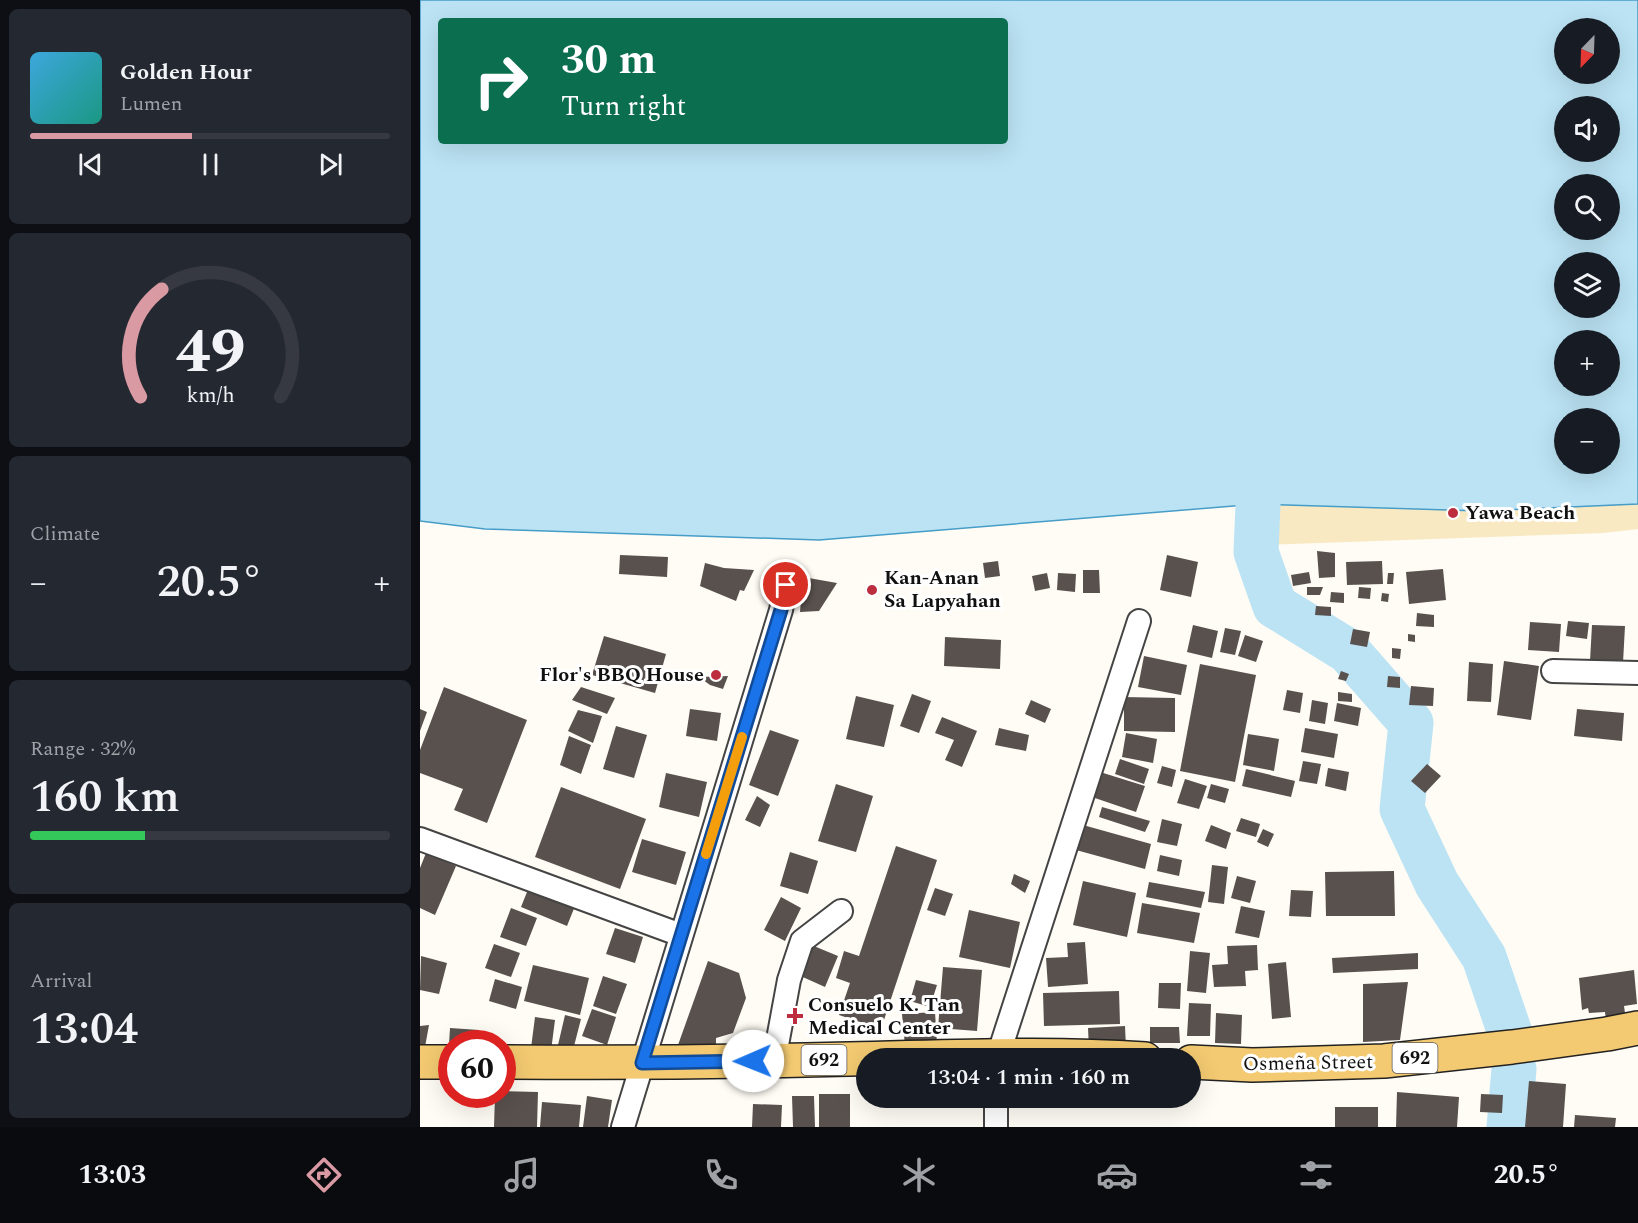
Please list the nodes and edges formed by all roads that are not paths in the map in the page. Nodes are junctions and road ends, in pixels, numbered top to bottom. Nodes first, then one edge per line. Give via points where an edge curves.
1 (786, 585) dead end
2 (1139, 621) dead end
3 (1553, 671) dead end
4 (1638, 673) edge
5 (420, 839) edge
6 (841, 911) dead end
7 (681, 935) junction
8 (1638, 1028) edge
9 (1000, 1048) edge
10 (856, 1060) edge
11 (774, 1061) junction
12 (420, 1062) edge
13 (438, 1062) edge
14 (516, 1062) edge
15 (1201, 1062) edge
16 (642, 1063) junction
17 (996, 1108) edge
18 (623, 1127) edge
19 (996, 1127) edge

1 - 7 street
2 - 9 street
3 - 4 street
5 - 7 street
6 - 11 street via 802,941 789,980
7 - 16 street
8 - 15 main road, Osmeña Street / 692 via 1384,1061
10 - 11 main road, 692
11 - 16 main road, 692
12 - 13 main road
14 - 16 main road, 692
16 - 18 street
17 - 19 street

